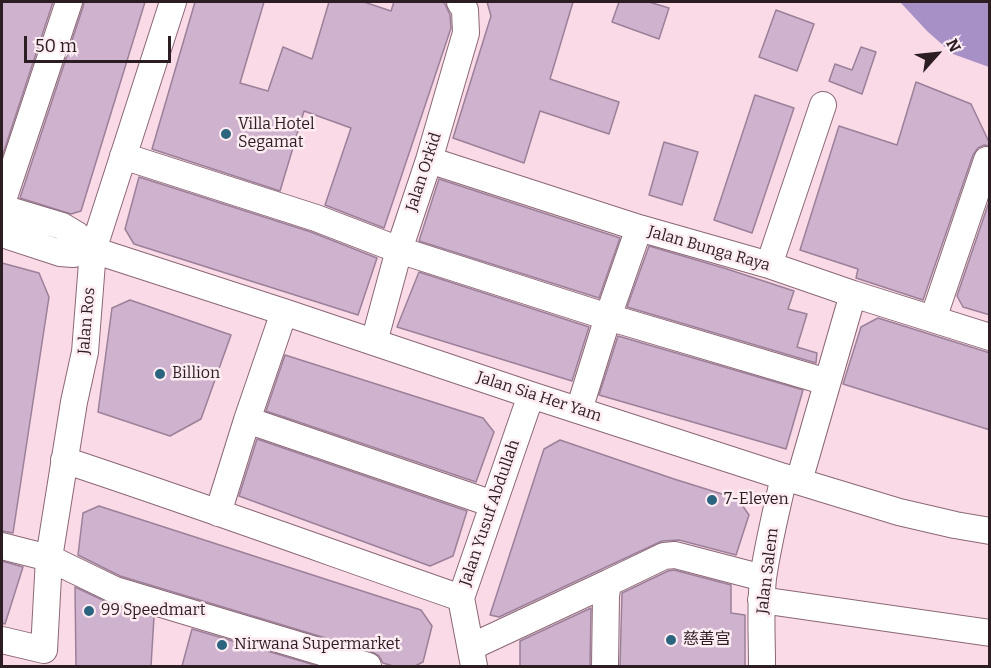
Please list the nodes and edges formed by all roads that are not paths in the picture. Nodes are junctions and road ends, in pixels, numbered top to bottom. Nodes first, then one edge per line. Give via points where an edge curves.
1 (69, 2) edge
2 (173, 2) edge
3 (460, 2) edge
4 (823, 105) dead end
5 (123, 156) junction
6 (429, 160) junction
7 (987, 160) dead end
8 (2, 203) edge
9 (2, 207) edge
10 (639, 228) junction
11 (2, 234) edge
12 (93, 250) junction
13 (399, 250) junction
14 (770, 265) junction
15 (853, 294) junction
16 (284, 312) junction
17 (608, 317) junction
18 (933, 320) junction
19 (990, 337) edge
20 (374, 342) junction
21 (827, 382) junction
22 (531, 395) junction
23 (579, 410) junction
24 (247, 420) junction
25 (64, 460) junction
26 (792, 479) junction
27 (493, 504) junction
28 (218, 513) junction
29 (990, 531) edge
30 (2, 546) edge
31 (49, 558) junction
32 (608, 583) junction
33 (762, 589) junction
34 (461, 598) junction
35 (990, 633) edge
36 (2, 640) edge
37 (472, 657) edge
38 (368, 666) edge
39 (605, 666) edge
40 (762, 666) edge

1 - 8 street
2 - 5 street, Jalan Ros
3 - 6 street, Jalan Orkid via 465,10 466,33
4 - 14 street
5 - 12 street, Jalan Ros
5 - 13 street via 316,218
6 - 10 street, Jalan Bunga Raya
6 - 13 street, Jalan Orkid
7 - 18 street
9 - 12 street, Jalan Sia Her Yam via 62,226
10 - 14 street, Jalan Bunga Raya
10 - 17 street
11 - 12 street, Jalan Sia Her Yam via 60,253
12 - 16 street, Jalan Sia Her Yam
12 - 25 street, Jalan Ros via 85,352
13 - 17 street
13 - 20 street, Jalan Orkid
14 - 15 street, Jalan Bunga Raya
15 - 18 street, Jalan Bunga Raya
15 - 21 street, Jalan Salem
16 - 20 street, Jalan Sia Her Yam
16 - 24 street
17 - 21 street
17 - 23 street
18 - 19 street, Jalan Bunga Raya
20 - 22 street, Jalan Sia Her Yam
21 - 26 street, Jalan Salem
22 - 23 street, Jalan Sia Her Yam
22 - 27 street, Jalan Yusuf Abdullah
23 - 26 street, Jalan Sia Her Yam
24 - 27 street
24 - 28 street
25 - 28 street
25 - 31 street, Jalan Ros
26 - 29 street, Jalan Sia Her Yam via 899,512
26 - 33 street, Jalan Salem via 772,527
27 - 34 street, Jalan Yusuf Abdullah
28 - 34 street
30 - 31 street
31 - 36 street, Jalan Ros via 44,650
31 - 38 street via 115,590
32 - 33 street via 664,556 675,555
32 - 37 street
32 - 39 street
33 - 35 street
33 - 40 street, Jalan Salem
34 - 37 street, Jalan Yusuf Abdullah

